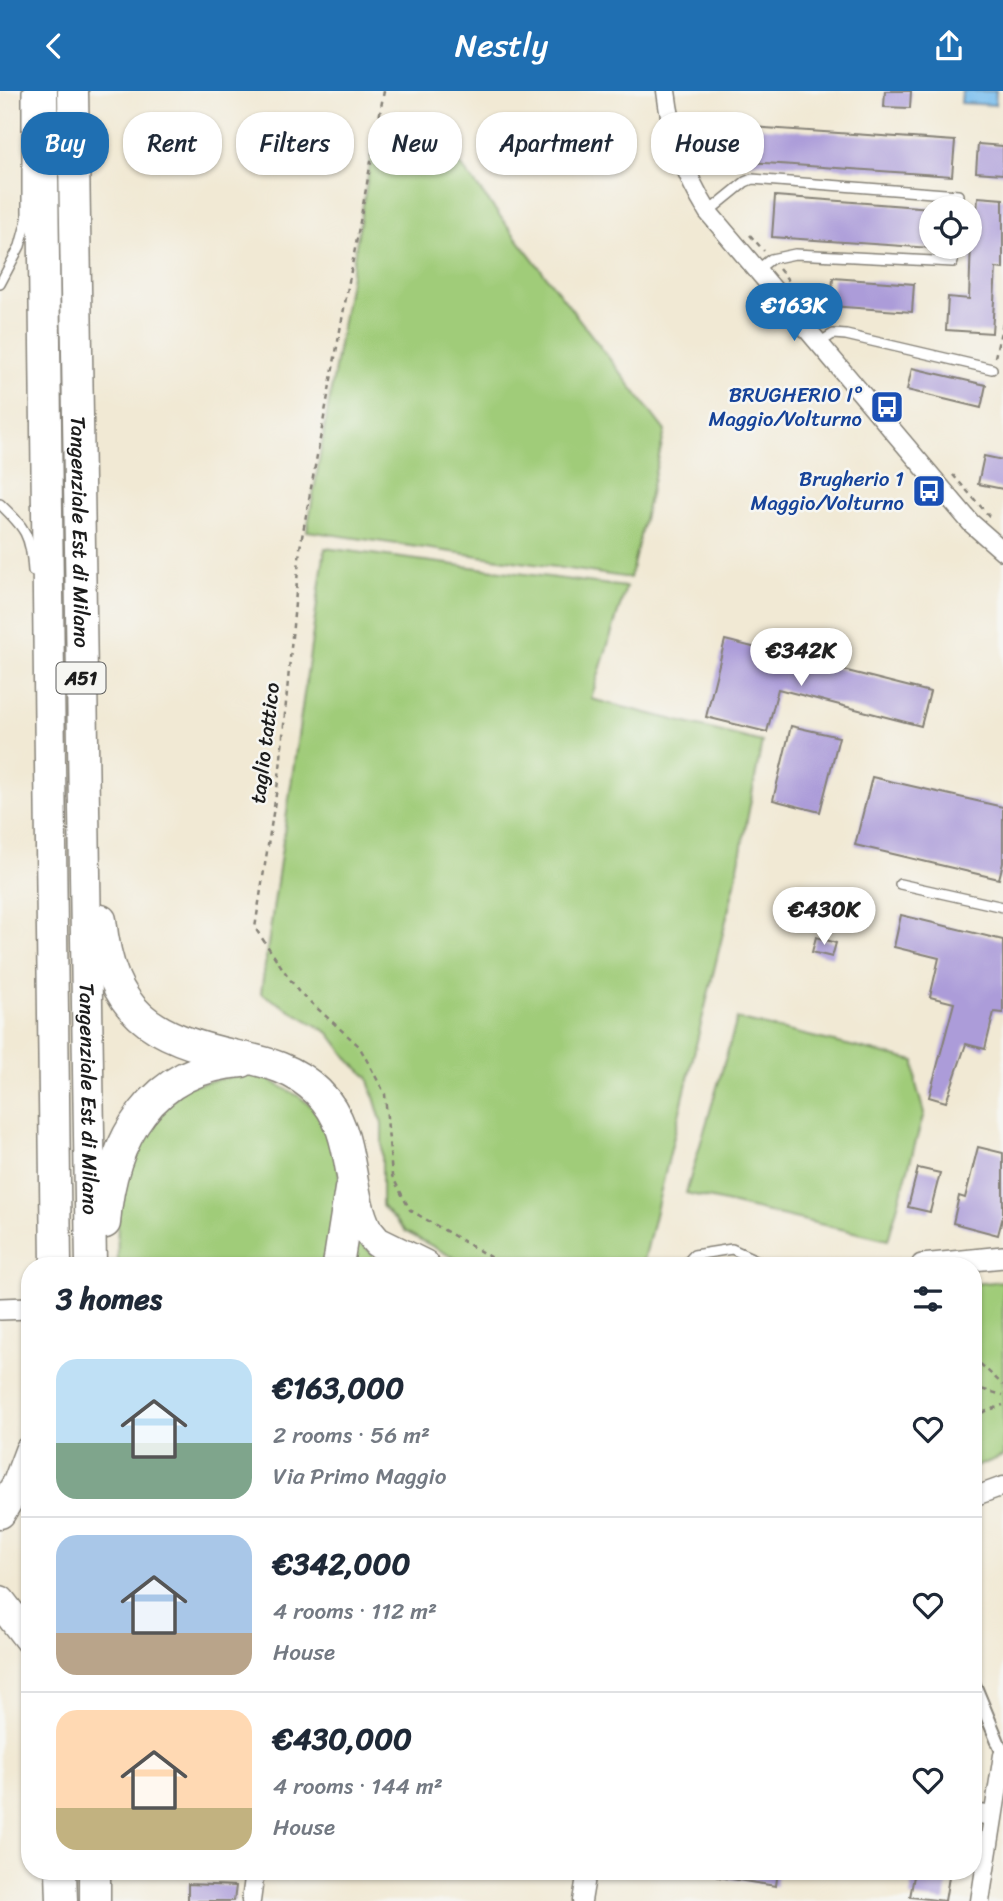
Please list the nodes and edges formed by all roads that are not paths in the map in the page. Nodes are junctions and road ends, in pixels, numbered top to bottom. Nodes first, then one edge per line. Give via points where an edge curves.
1 (27, 91) edge
2 (43, 91) edge
3 (73, 91) edge
4 (666, 91) edge
5 (958, 196) edge
6 (708, 212) junction
7 (953, 259) edge
8 (764, 265) junction
9 (0, 285) edge
10 (819, 343) junction
11 (992, 369) road end
12 (0, 504) edge
13 (1003, 551) edge
14 (34, 579) dead end
15 (38, 687) dead end
16 (81, 692) junction
17 (51, 722) junction
18 (900, 884) dead end
19 (1003, 907) edge
20 (266, 1062) junction
21 (352, 1168) junction
22 (379, 1254) edge
23 (56, 1257) edge
24 (91, 1257) edge
25 (105, 1257) edge
26 (339, 1257) edge
27 (692, 1257) edge
28 (751, 1257) edge
29 (1003, 1257) edge
30 (982, 1259) edge
31 (21, 1475) edge
32 (1003, 1486) edge
33 (982, 1494) edge
34 (0, 1513) edge
35 (0, 1601) edge
36 (21, 1628) edge
37 (982, 1704) edge
38 (1003, 1754) edge
39 (982, 1814) edge
40 (993, 1816) junction
41 (95, 1880) edge
42 (254, 1880) edge
43 (586, 1880) edge
44 (95, 1901) edge
45 (251, 1901) edge
46 (582, 1901) edge
47 (980, 1901) edge

1 - 9 lane via 26,225
2 - 17 highway, Tangenziale Est di Milano / A51
3 - 16 highway, Tangenziale Est di Milano / A51
4 - 6 street via 679,150
5 - 6 lane via 752,179
6 - 8 street
7 - 8 lane via 795,254
8 - 10 street
10 - 11 lane via 833,334 846,335
10 - 13 street via 971,523
12 - 14 lane via 29,537
15 - 17 lane
16 - 20 highway via 96,815 102,935 117,985 142,1019 163,1035
16 - 24 highway, Tangenziale Est di Milano / A51
17 - 23 highway, Tangenziale Est di Milano / A51
18 - 19 lane
20 - 21 highway via 298,1075 324,1098 342,1130
20 - 25 highway via 205,1068 175,1081 150,1103 126,1140 112,1178
21 - 22 highway via 363,1222
21 - 26 highway
27 - 28 lane via 732,1248
29 - 30 street
31 - 34 highway
32 - 33 street
35 - 36 highway
37 - 38 street
38 - 40 street
39 - 40 street
40 - 47 street
41 - 44 highway
42 - 45 street
43 - 46 street

